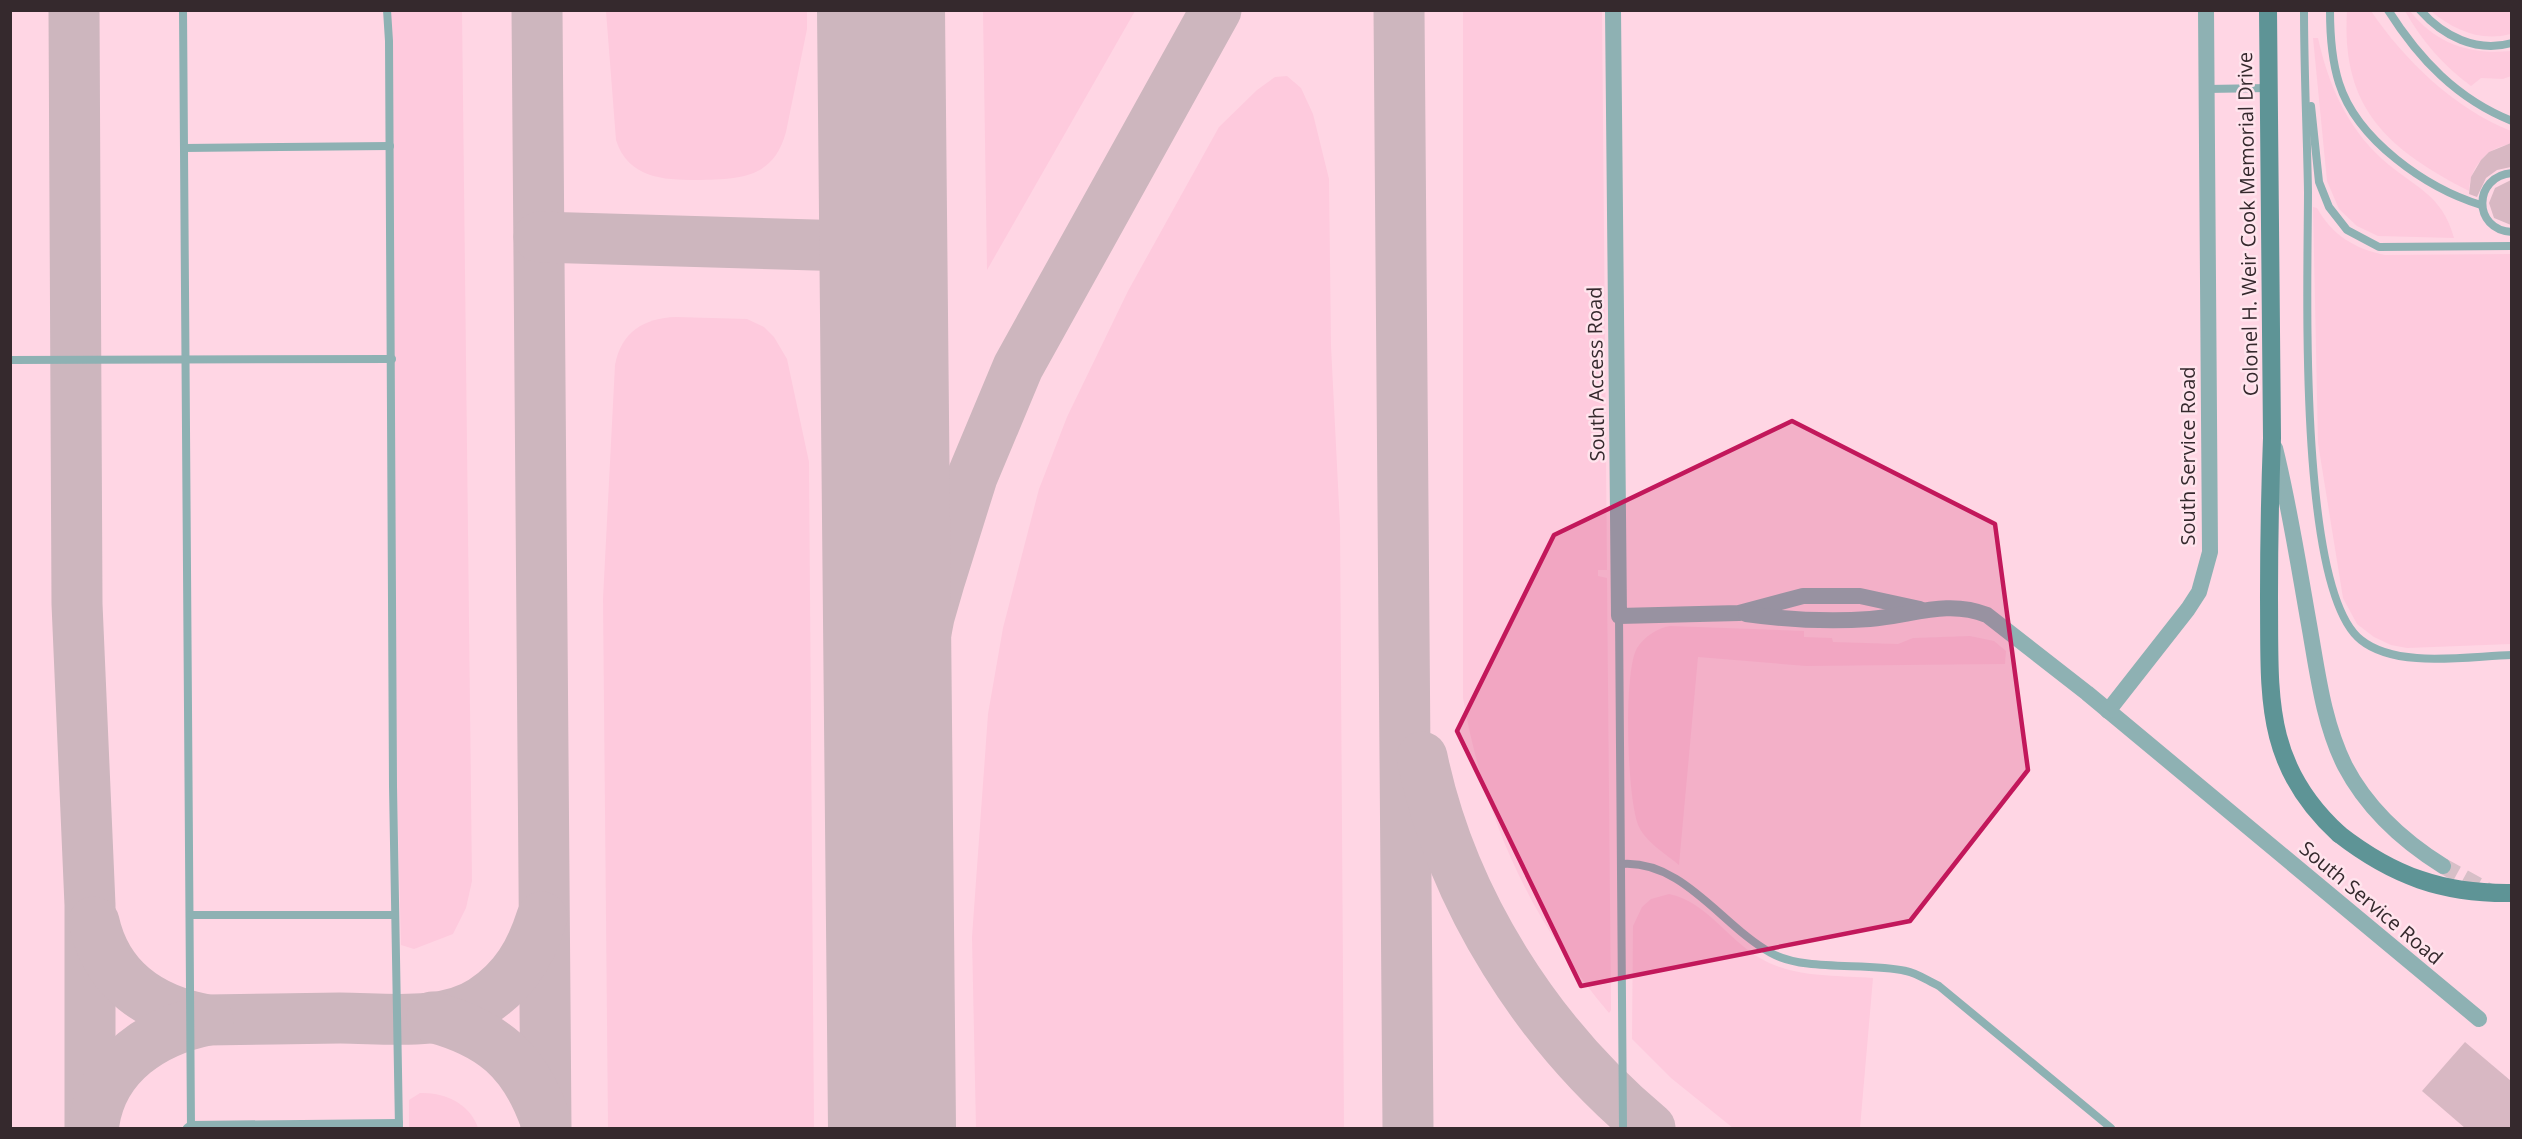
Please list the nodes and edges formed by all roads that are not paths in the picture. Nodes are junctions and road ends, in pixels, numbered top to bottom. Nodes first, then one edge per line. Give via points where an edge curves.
1 (183, 10) edge
2 (387, 10) edge
3 (1613, 10) edge
4 (2206, 10) edge
5 (2268, 10) edge
6 (2304, 10) edge
7 (2388, 10) edge
8 (2420, 10) edge
9 (2330, 13) edge
10 (2304, 40) junction
11 (2511, 43) edge
12 (2269, 88) junction
13 (2206, 89) junction
14 (2511, 122) edge
15 (390, 146) junction
16 (184, 148) junction
17 (2511, 173) edge
18 (2481, 205) junction
19 (2511, 232) edge
20 (2511, 246) edge
21 (392, 359) junction
22 (10, 360) edge
23 (185, 361) junction
24 (2272, 438) junction
25 (1920, 609) junction
26 (1739, 613) junction
27 (1619, 616) junction
28 (2511, 655) edge
29 (2108, 711) junction
30 (1622, 864) junction
31 (2443, 866) tunnel mouth
32 (2511, 893) edge
33 (190, 915) junction
34 (395, 915) junction
35 (2479, 1019) dead end
36 (399, 1126) edge
37 (189, 1127) edge
38 (1623, 1128) edge
39 (2111, 1128) edge

1 - 16 lane
2 - 15 lane
3 - 27 street, South Access Road
4 - 13 street, South Service Road
5 - 12 street, Colonel H. Weir Cook Memorial Drive
6 - 10 lane
7 - 14 lane via 2437,73 2471,101
8 - 11 lane via 2463,42 2493,46
9 - 18 lane via 2339,84 2366,129 2396,160 2433,184
10 - 20 lane via 2319,182 2329,207 2347,230 2379,247
10 - 28 lane via 2312,458 2330,577 2340,609 2355,634 2387,654 2419,658
12 - 13 lane
12 - 24 street, Colonel H. Weir Cook Memorial Drive
13 - 29 street, South Service Road via 2210,552 2199,592
15 - 16 lane
15 - 21 lane
16 - 23 lane
17 - 18 lane via 2489,182
18 - 19 lane via 2493,226
21 - 23 lane
21 - 34 lane
22 - 23 lane
23 - 33 lane
24 - 31 street via 2289,503 2321,694 2336,747 2372,806 2405,838
24 - 32 street, Colonel H. Weir Cook Memorial Drive, bridge via 2272,718 2299,787 2339,834 2392,870 2423,882 2472,892
25 - 26 street via 1873,619 1803,622
25 - 26 street via 1860,596 1803,596
25 - 29 street via 1953,607 1987,615
26 - 27 street
27 - 30 lane
29 - 35 street, South Service Road
30 - 38 lane
30 - 39 lane via 1640,863 1689,887 1750,939 1787,960 1908,971 1939,986
33 - 34 lane
33 - 37 lane
34 - 36 lane
36 - 37 lane

